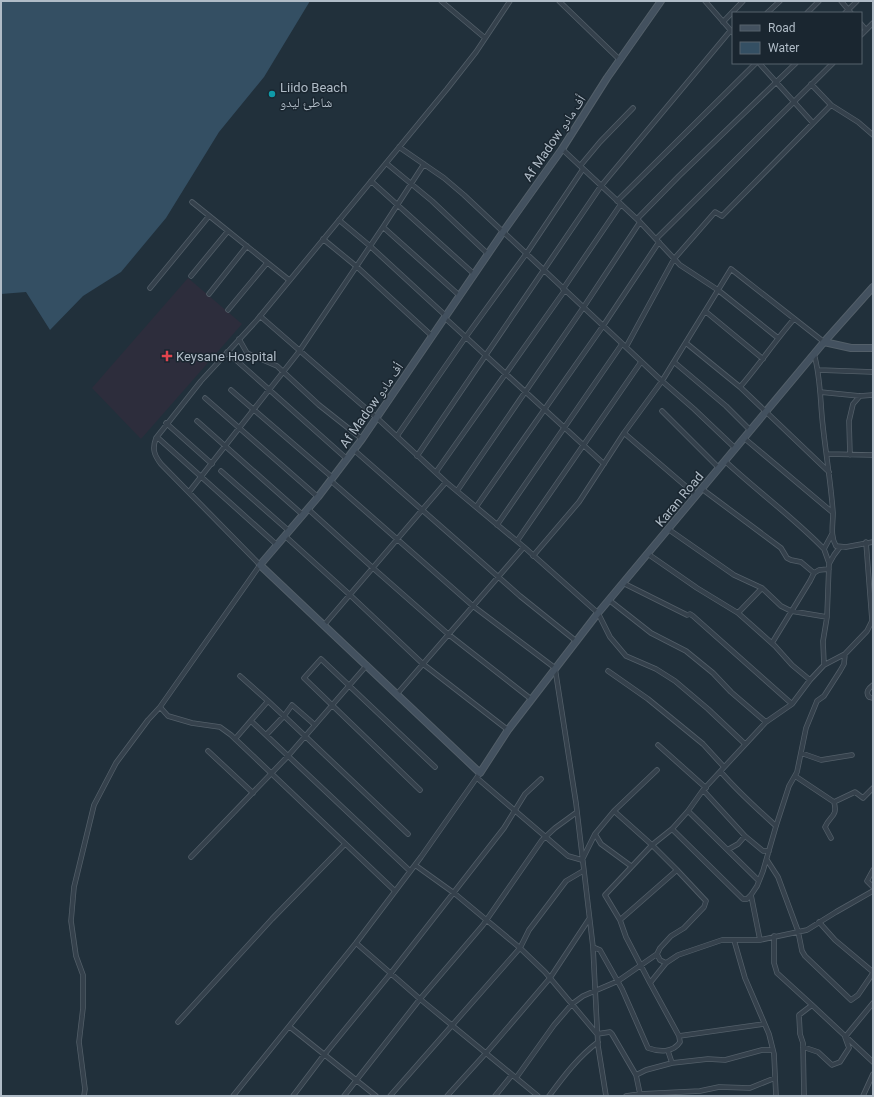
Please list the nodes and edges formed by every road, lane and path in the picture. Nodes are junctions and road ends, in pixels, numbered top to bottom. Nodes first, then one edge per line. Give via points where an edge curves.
1 (441, 1) edge
2 (510, 1) edge
3 (559, 1) edge
4 (662, 1) edge
5 (705, 1) edge
6 (743, 1) edge
7 (780, 1) edge
8 (819, 1) edge
9 (841, 1) edge
10 (857, 1) edge
11 (733, 12) edge
12 (768, 12) edge
13 (808, 12) edge
14 (848, 12) edge
15 (732, 13) edge
16 (723, 22) junction
17 (873, 23) edge
18 (862, 25) edge
19 (866, 30) junction
20 (732, 32) edge
21 (862, 34) edge
22 (486, 38) junction
23 (620, 60) junction
24 (755, 64) edge
25 (760, 64) edge
26 (795, 64) edge
27 (832, 64) edge
28 (776, 82) junction
29 (811, 84) junction
30 (794, 102) junction
31 (830, 105) junction
32 (633, 108) dead end
33 (813, 123) junction
34 (873, 135) edge
35 (399, 147) junction
36 (562, 149) junction
37 (386, 163) junction
38 (424, 164) junction
39 (582, 168) junction
40 (371, 181) junction
41 (411, 184) junction
42 (601, 186) junction
43 (617, 201) junction
44 (192, 202) dead end
45 (621, 204) junction
46 (397, 205) junction
47 (209, 216) junction
48 (339, 220) junction
49 (639, 221) junction
50 (383, 227) junction
51 (228, 231) junction
52 (503, 232) junction
53 (323, 239) junction
54 (658, 241) junction
55 (247, 246) junction
56 (370, 246) junction
57 (488, 254) junction
58 (526, 254) junction
59 (674, 258) junction
60 (267, 263) junction
61 (356, 266) junction
62 (544, 271) junction
63 (474, 274) junction
64 (191, 276) dead end
65 (289, 280) junction
66 (873, 287) edge
67 (150, 288) dead end
68 (564, 290) junction
69 (718, 290) junction
70 (209, 294) dead end
71 (870, 294) edge
72 (460, 296) junction
73 (583, 308) junction
74 (228, 310) dead end
75 (705, 311) junction
76 (260, 316) junction
77 (445, 317) junction
78 (794, 319) junction
79 (603, 326) junction
80 (432, 336) junction
81 (465, 337) junction
82 (778, 338) junction
83 (239, 339) junction
84 (824, 342) junction
85 (686, 343) junction
86 (624, 346) junction
87 (873, 348) edge
88 (299, 350) junction
89 (227, 352) junction
90 (814, 354) junction
91 (486, 356) junction
92 (763, 359) junction
93 (641, 362) junction
94 (674, 362) junction
95 (818, 370) junction
96 (283, 371) junction
97 (873, 372) edge
98 (506, 374) junction
99 (662, 382) junction
100 (740, 388) junction
101 (230, 390) dead end
102 (269, 390) junction
103 (525, 392) junction
104 (820, 392) junction
105 (873, 395) edge
106 (860, 396) junction
107 (206, 398) dead end
108 (254, 410) junction
109 (545, 410) junction
110 (662, 411) dead end
111 (766, 412) junction
112 (377, 418) junction
113 (197, 421) dead end
114 (166, 424) junction
115 (240, 428) junction
116 (564, 428) junction
117 (750, 430) junction
118 (624, 433) junction
119 (397, 436) junction
120 (157, 437) junction
121 (744, 438) junction
122 (362, 439) junction
123 (584, 445) junction
124 (225, 446) junction
125 (735, 448) junction
126 (354, 450) junction
127 (827, 454) junction
128 (850, 455) junction
129 (873, 455) edge
130 (418, 456) junction
131 (347, 459) junction
132 (725, 461) junction
133 (212, 464) junction
134 (604, 464) junction
135 (719, 468) junction
136 (221, 471) dead end
137 (436, 472) junction
138 (829, 472) junction
139 (201, 477) junction
140 (332, 479) junction
141 (446, 482) junction
142 (702, 489) junction
143 (457, 491) junction
144 (189, 492) junction
145 (696, 495) junction
146 (318, 497) junction
147 (476, 507) junction
148 (308, 509) junction
149 (423, 510) junction
150 (833, 512) junction
151 (303, 515) junction
152 (497, 525) junction
153 (668, 529) junction
154 (287, 533) junction
155 (832, 534) junction
156 (397, 540) junction
157 (516, 541) junction
158 (866, 542) junction
159 (873, 542) edge
160 (277, 545) junction
161 (524, 547) junction
162 (840, 547) junction
163 (824, 549) junction
164 (648, 554) junction
165 (533, 556) junction
166 (260, 565) junction
167 (829, 566) junction
168 (373, 568) junction
169 (814, 573) junction
170 (498, 576) junction
171 (623, 583) junction
172 (762, 588) junction
173 (350, 594) junction
174 (609, 600) junction
175 (473, 606) junction
176 (792, 611) junction
177 (598, 613) junction
178 (738, 613) junction
179 (827, 617) junction
180 (873, 619) edge
181 (324, 625) junction
182 (448, 634) junction
183 (576, 641) junction
184 (772, 643) junction
185 (845, 654) junction
186 (423, 664) junction
187 (367, 665) junction
188 (824, 665) junction
189 (556, 668) junction
190 (608, 671) dead end
191 (240, 676) dead end
192 (810, 680) junction
193 (873, 685) edge
194 (349, 686) junction
195 (397, 694) junction
196 (873, 698) edge
197 (531, 700) junction
198 (268, 701) junction
199 (792, 704) junction
200 (332, 706) junction
201 (160, 708) junction
202 (284, 716) junction
203 (250, 721) junction
204 (766, 722) junction
205 (315, 725) junction
206 (508, 730) junction
207 (266, 735) junction
208 (305, 736) junction
209 (235, 739) junction
210 (745, 744) junction
211 (658, 745) dead end
212 (208, 751) dead end
213 (801, 753) junction
214 (288, 756) junction
215 (852, 756) dead end
216 (435, 767) dead end
217 (657, 770) dead end
218 (723, 770) junction
219 (271, 774) junction
220 (479, 776) junction
221 (794, 776) junction
222 (541, 779) dead end
223 (873, 788) edge
224 (704, 789) junction
225 (420, 790) dead end
226 (253, 793) junction
227 (834, 802) junction
228 (515, 810) junction
229 (688, 811) junction
230 (577, 812) junction
231 (614, 812) junction
232 (776, 826) junction
233 (672, 829) junction
234 (408, 834) dead end
235 (595, 834) junction
236 (546, 836) junction
237 (745, 836) junction
238 (830, 838) dead end
239 (345, 844) junction
240 (652, 845) junction
241 (728, 849) junction
242 (769, 851) junction
243 (191, 857) dead end
244 (582, 860) junction
245 (767, 860) junction
246 (415, 865) junction
247 (631, 866) junction
248 (678, 870) junction
249 (873, 870) edge
250 (410, 871) junction
251 (584, 871) junction
252 (760, 881) junction
253 (873, 887) edge
254 (395, 892) junction
255 (873, 892) edge
256 (454, 893) junction
257 (751, 895) junction
258 (589, 919) junction
259 (487, 920) junction
260 (620, 920) junction
261 (819, 922) junction
262 (798, 931) junction
263 (774, 936) junction
264 (734, 940) junction
265 (760, 940) junction
266 (356, 943) junction
267 (593, 947) junction
268 (520, 948) junction
269 (657, 954) junction
270 (666, 963) junction
271 (641, 965) junction
272 (391, 973) junction
273 (873, 973) edge
274 (550, 978) junction
275 (618, 981) junction
276 (650, 983) junction
277 (595, 990) junction
278 (420, 999) junction
279 (873, 1003) edge
280 (572, 1004) junction
281 (812, 1005) junction
282 (178, 1022) dead end
283 (764, 1024) junction
284 (452, 1025) junction
285 (290, 1027) junction
286 (597, 1034) junction
287 (679, 1036) junction
288 (845, 1037) junction
289 (598, 1042) junction
290 (803, 1047) junction
291 (668, 1050) junction
292 (773, 1050) junction
293 (486, 1053) junction
294 (324, 1055) junction
295 (873, 1062) edge
296 (672, 1063) junction
297 (873, 1074) edge
298 (636, 1075) junction
299 (514, 1076) junction
300 (775, 1078) junction
301 (356, 1080) junction
302 (640, 1094) junction
303 (84, 1096) edge
304 (233, 1096) edge
305 (293, 1096) edge
306 (344, 1096) edge
307 (376, 1096) edge
308 (390, 1096) edge
309 (447, 1096) edge
310 (495, 1096) edge
311 (538, 1096) edge
312 (549, 1096) edge
313 (606, 1096) edge
314 (626, 1096) edge
315 (776, 1096) edge
316 (804, 1096) edge
317 (863, 1096) edge

1 - 22 street
2 - 22 street
3 - 23 street
4 - 23 street, Af Madow أف مادو
5 - 16 street
6 - 11 street
7 - 12 street
8 - 13 street
9 - 14 street
10 - 14 street
15 - 16 street
16 - 20 street
17 - 19 street
18 - 19 street
19 - 21 street
20 - 42 street
22 - 35 street
23 - 36 street, Af Madow أف مادو
24 - 43 street
25 - 28 street
26 - 28 street
27 - 29 street
28 - 30 street
28 - 49 street via 679,176
29 - 30 street
29 - 31 street
30 - 33 street
30 - 54 street
31 - 33 street
31 - 34 street via 858,122
32 - 39 street via 600,142
33 - 59 street via 722,216 715,212
35 - 37 street
35 - 38 street
36 - 39 street
36 - 52 street, Af Madow أف مادو
37 - 40 street
37 - 41 street
38 - 41 street
38 - 52 street via 464,195
39 - 42 street
39 - 58 street
40 - 46 street
40 - 48 street
41 - 46 street
41 - 57 street
42 - 43 street
42 - 62 street
43 - 45 street
44 - 47 street
45 - 49 street
45 - 68 street
46 - 50 street
46 - 63 street
47 - 51 street
47 - 67 street
48 - 53 street
48 - 56 street
49 - 54 street
49 - 73 street
50 - 56 street
50 - 72 street
51 - 55 street
51 - 64 street
52 - 57 street, Af Madow أف مادو
52 - 58 street
53 - 61 street
53 - 65 street
54 - 59 street
54 - 79 street
55 - 60 street
55 - 70 street
56 - 61 street
56 - 77 street
57 - 63 street, Af Madow أف مادو
58 - 62 street
58 - 81 street
59 - 69 street via 680,265
59 - 86 street
60 - 65 street
60 - 74 street
61 - 80 street
61 - 88 street
62 - 68 street
62 - 91 street
63 - 72 street, Af Madow أف مادو
65 - 76 street
66 - 71 street, Karan Road
68 - 73 street
68 - 98 street
69 - 75 street
69 - 78 street via 731,269
69 - 82 street
71 - 84 street, Karan Road
72 - 77 street, Af Madow أف مادو
73 - 79 street
73 - 103 street
75 - 85 street
75 - 92 street
76 - 83 street
76 - 88 street
77 - 80 street, Af Madow أف مادو
77 - 81 street
78 - 82 street
78 - 84 street
79 - 86 street
79 - 109 street
80 - 112 street, Af Madow أف مادو
81 - 91 street
81 - 119 street
82 - 92 street
83 - 89 street
83 - 96 street via 247,353
84 - 87 street via 851,348
84 - 90 street, Karan Road
85 - 94 street
85 - 100 street
86 - 93 street
86 - 116 street
88 - 96 street
88 - 112 street
89 - 102 street
89 - 114 street
90 - 95 street
90 - 111 street, Karan Road
91 - 98 street
91 - 130 street
92 - 100 street
93 - 99 street
93 - 123 street
94 - 99 street
94 - 117 street
95 - 97 street
95 - 104 street
96 - 102 street
96 - 122 street via 319,405
98 - 103 street
98 - 137 street
99 - 118 street
99 - 125 street
100 - 111 street
101 - 108 street
102 - 108 street
102 - 131 street
103 - 109 street
103 - 143 street
104 - 106 street
104 - 127 street
105 - 106 street
106 - 128 street via 853,404 849,421
107 - 115 street
108 - 115 street
108 - 140 street
109 - 116 street
109 - 147 street
110 - 135 street
111 - 117 street, Karan Road
111 - 138 street
112 - 119 street
112 - 122 street, Af Madow أف مادو
113 - 124 street
114 - 120 street
114 - 133 street
115 - 124 street
115 - 146 street
116 - 123 street
116 - 152 street
117 - 121 street, Karan Road
118 - 134 street
118 - 145 street
119 - 130 street
120 - 139 street
120 - 144 street via 153,446 157,459
121 - 125 street, Karan Road
121 - 150 street
122 - 126 street, Af Madow أف مادو
123 - 134 street
123 - 157 street
124 - 133 street
124 - 151 street
125 - 132 street, Karan Road
126 - 131 street, Af Madow أف مادو
126 - 149 street
127 - 128 street
127 - 138 street
128 - 129 street
130 - 137 street
131 - 140 street, Af Madow أف مادو
132 - 135 street, Karan Road
132 - 163 street via 799,524
133 - 139 street
134 - 165 street via 579,502
135 - 142 street, Karan Road
136 - 154 street
137 - 141 street
138 - 150 street
139 - 144 street
139 - 160 street
140 - 146 street, Af Madow أف مادو
140 - 156 street
141 - 143 street
141 - 149 street
142 - 145 street, Karan Road
142 - 169 street via 781,548 787,558 801,562
143 - 147 street
144 - 166 street
145 - 153 street, Karan Road
146 - 148 street, Af Madow أف مادو
147 - 152 street
148 - 151 street, Af Madow أف مادو
148 - 168 street
149 - 156 street
149 - 170 street
150 - 155 street
151 - 154 street, Af Madow أف مادو
152 - 157 street
153 - 164 street, Karan Road
153 - 172 street via 734,575
154 - 160 street, Af Madow أف مادو
154 - 173 street
155 - 162 street via 833,542
155 - 163 street
156 - 168 street
156 - 175 street
157 - 161 street
158 - 159 street
158 - 162 street
158 - 180 street
160 - 166 street, Af Madow أف مادو
161 - 165 street
161 - 170 street
162 - 167 street
163 - 167 street
164 - 171 street, Karan Road
164 - 178 street
165 - 177 street
166 - 181 street
166 - 201 street
167 - 169 street
167 - 179 street
168 - 173 street
168 - 182 street
169 - 176 street
170 - 175 street
170 - 183 street
171 - 174 street, Karan Road
171 - 199 street via 686,615 694,616
172 - 176 street via 781,606
172 - 178 street
173 - 181 street
173 - 186 street
174 - 177 street, Karan Road
174 - 204 street via 651,633 686,651
175 - 182 street
175 - 189 street
176 - 179 street
176 - 184 street
177 - 183 street, Karan Road
177 - 210 street via 610,637 626,656 656,669 675,681
178 - 184 street
179 - 188 street via 823,642
180 - 185 street via 867,631
181 - 187 street
182 - 186 street
182 - 197 street
183 - 189 street, Karan Road
184 - 192 street
185 - 188 street
185 - 213 street via 840,671 824,696 817,701 806,728
186 - 195 street
186 - 206 street
187 - 194 street
187 - 195 street
188 - 192 street
189 - 197 street, Karan Road
189 - 230 street
190 - 218 street via 648,699 703,744
191 - 198 street
192 - 199 street
193 - 196 street via 868,689 869,697
194 - 200 street
194 - 200 street via 321,659 304,678
194 - 216 street
195 - 220 street
197 - 206 street, Karan Road
198 - 202 street
198 - 203 street
199 - 204 street
200 - 205 street
200 - 225 street
201 - 209 street via 168,716 220,727
201 - 303 street via 116,763 94,805 74,887 72,921 76,956 83,975 79,1042
202 - 205 street via 292,705
202 - 207 street
202 - 208 street
203 - 207 street
203 - 209 street
204 - 210 street
205 - 208 street
206 - 220 street, Karan Road
207 - 214 street
208 - 214 street
208 - 234 street
209 - 219 street
210 - 218 street
211 - 224 street
212 - 226 street
213 - 215 street via 821,760
213 - 221 street
214 - 219 street
214 - 250 street
217 - 231 street
218 - 224 street
218 - 232 street via 750,804
219 - 226 street
219 - 239 street
220 - 228 street
220 - 246 street
221 - 227 street
221 - 232 street
222 - 228 street via 525,794
223 - 227 street via 863,798 855,792
224 - 229 street
224 - 237 street
226 - 243 street
227 - 238 street via 834,816 825,827
228 - 236 street
228 - 256 street
229 - 233 street
229 - 241 street
230 - 236 street
230 - 244 street
231 - 235 street
231 - 240 street
232 - 242 street
233 - 240 street
233 - 257 street via 743,899
235 - 244 street
235 - 247 street via 600,844
236 - 244 street via 568,856
236 - 259 street
237 - 241 street via 738,844
237 - 242 street via 763,851
239 - 254 street
239 - 282 street
240 - 247 street
240 - 248 street
241 - 252 street
242 - 245 street
244 - 251 street
245 - 252 street
245 - 262 street via 778,877
246 - 250 street
246 - 256 street
247 - 260 street via 605,895
248 - 260 street
248 - 269 street via 706,904 684,928 671,936
249 - 253 street via 867,881
250 - 254 street
251 - 258 street
251 - 268 street via 566,881 529,930
252 - 257 street
254 - 266 street
255 - 261 street
256 - 259 street
256 - 272 street
257 - 265 street
258 - 267 street
258 - 274 street
259 - 268 street
259 - 278 street
260 - 271 street
261 - 262 street via 807,930
261 - 273 street via 835,940
262 - 263 street
262 - 273 street via 800,946 805,956 851,1000 858,995
263 - 265 street
263 - 281 street via 774,963 777,973
264 - 265 street
264 - 270 street via 722,940 693,949
264 - 283 street via 745,978
266 - 272 street
266 - 285 street
267 - 275 street via 600,950
267 - 277 street
268 - 274 street
268 - 284 street
269 - 270 street via 660,960
269 - 271 street
270 - 276 street
271 - 275 street
271 - 276 street
272 - 278 street
272 - 294 street
274 - 280 street
274 - 293 street
275 - 277 street
275 - 291 street via 648,1048 657,1051
276 - 287 street
277 - 280 street
277 - 286 street
278 - 284 street
278 - 301 street
279 - 288 street
280 - 286 street
280 - 299 street
281 - 288 street
281 - 290 street via 799,1015
283 - 287 street
283 - 292 street
284 - 293 street
284 - 308 street
285 - 294 street
285 - 304 street
286 - 289 street
286 - 298 street via 610,1032
287 - 291 street via 680,1042 677,1046
288 - 290 street via 849,1048 840,1062 832,1065 818,1052
288 - 295 street
289 - 312 street via 573,1064
289 - 313 street
290 - 316 street
291 - 296 street
292 - 296 street via 762,1050 725,1060
292 - 300 street
293 - 299 street
293 - 309 street
294 - 301 street
294 - 305 street
296 - 298 street
297 - 317 street
298 - 302 street
299 - 310 street
299 - 311 street
300 - 302 street via 750,1088 719,1087 700,1091
300 - 315 street
301 - 306 street
301 - 307 street
302 - 314 street

